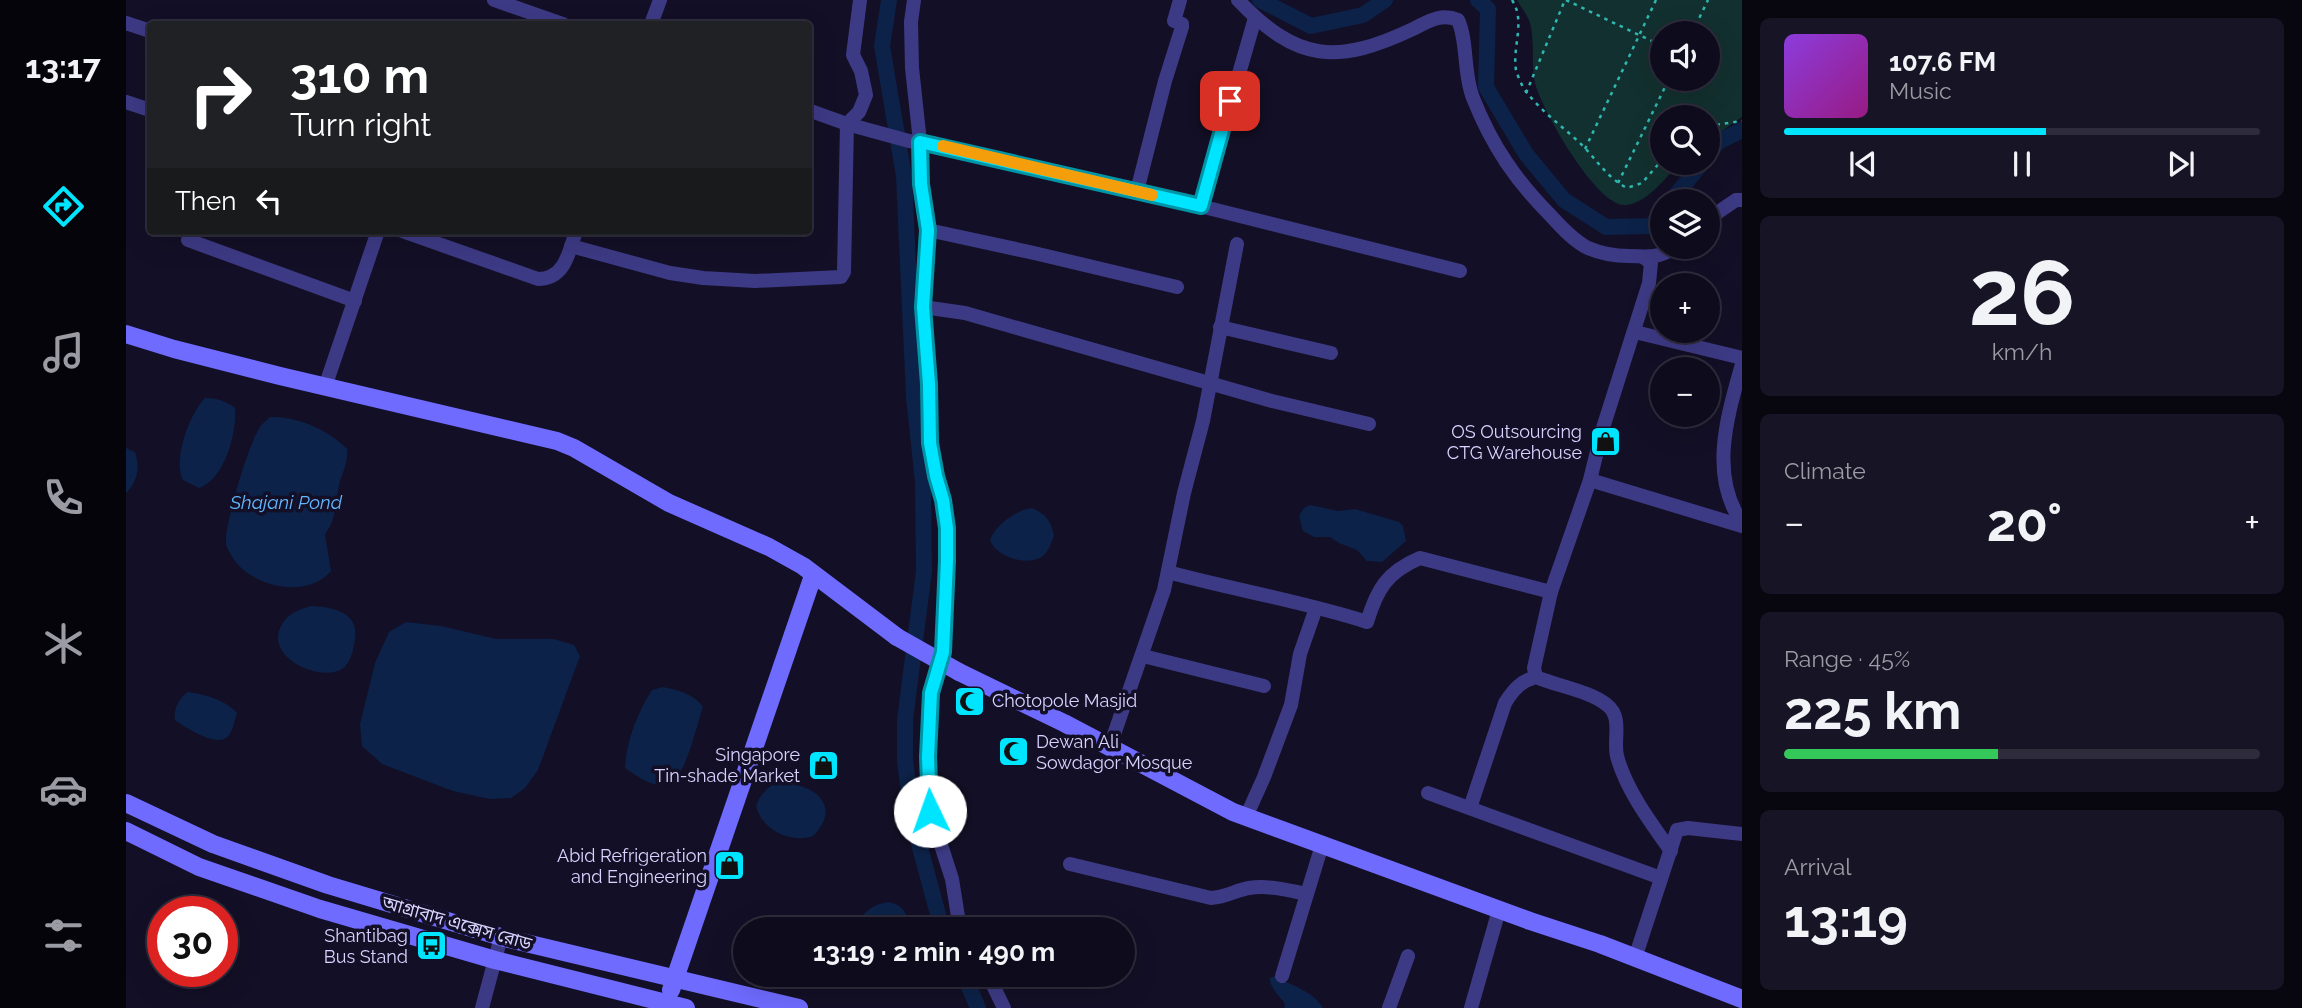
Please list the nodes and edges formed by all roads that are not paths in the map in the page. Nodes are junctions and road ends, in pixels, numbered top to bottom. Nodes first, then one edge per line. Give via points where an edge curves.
1 (494, 0) edge
2 (660, 0) edge
3 (860, 0) edge
4 (914, 0) edge
5 (1180, 0) edge
6 (1238, 0) edge
7 (1255, 18) junction
8 (554, 21) edge
9 (652, 21) edge
10 (126, 23) edge
11 (147, 30) edge
12 (126, 102) edge
13 (147, 109) edge
14 (812, 111) edge
15 (847, 124) junction
16 (914, 142) junction
17 (1137, 191) junction
18 (1742, 200) edge
19 (1201, 206) junction
20 (1720, 211) edge
21 (928, 230) junction
22 (378, 235) edge
23 (413, 235) edge
24 (575, 235) edge
25 (188, 240) dead end
26 (1237, 244) dead end
27 (571, 246) junction
28 (1650, 256) edge
29 (1643, 257) junction
30 (1460, 271) dead end
31 (1177, 288) dead end
32 (355, 301) junction
33 (923, 307) junction
34 (1220, 327) junction
35 (1635, 332) junction
36 (126, 334) edge
37 (1331, 353) dead end
38 (1742, 358) edge
39 (1742, 365) edge
40 (1210, 382) junction
41 (325, 387) junction
42 (1369, 424) dead end
43 (1590, 480) junction
44 (1742, 524) edge
45 (1168, 572) junction
46 (813, 576) junction
47 (1550, 592) junction
48 (1316, 608) junction
49 (1143, 656) junction
50 (1536, 677) junction
51 (1264, 686) dead end
52 (1110, 746) junction
53 (1428, 793) dead end
54 (126, 803) edge
55 (1471, 808) junction
56 (1246, 817) junction
57 (126, 831) edge
58 (1742, 834) edge
59 (1322, 845) junction
60 (1671, 851) junction
61 (1070, 863) dead end
62 (1661, 878) junction
63 (1306, 894) junction
64 (1499, 910) junction
65 (958, 917) edge
66 (501, 937) junction
67 (1408, 956) dead end
68 (1635, 958) junction
69 (495, 960) junction
70 (1282, 976) dead end
71 (674, 980) junction
72 (994, 987) edge
73 (1742, 999) edge
74 (665, 1006) edge
75 (482, 1008) edge
76 (686, 1008) edge
77 (799, 1008) edge
78 (1004, 1008) edge
79 (1389, 1008) edge
80 (1471, 1008) edge

1 - 8 street
2 - 9 street
3 - 15 street via 853,55 866,95
4 - 16 street
5 - 17 street via 1174,21 1182,27
6 - 7 street
7 - 19 street
7 - 29 street via 1277,36 1325,53 1367,49 1434,18 1458,20 1472,95 1503,159 1522,186 1586,247 1616,257
10 - 11 street
12 - 13 street
14 - 15 street
15 - 16 street
15 - 27 street via 841,277 703,278
16 - 17 street
16 - 21 street
17 - 19 street
18 - 20 street
19 - 30 street
21 - 31 street
21 - 33 street
22 - 32 street
23 - 27 street via 538,279 558,273
24 - 27 street
25 - 32 street
26 - 34 street
28 - 29 street
29 - 35 street via 1651,263 1652,273
32 - 41 street
33 - 40 street via 965,313
33 - 65 street via 930,443 947,528 943,652 931,693 928,791
34 - 37 street
34 - 40 street
35 - 38 street
35 - 43 street
36 - 41 street
39 - 44 street via 1723,451 1723,481
40 - 42 street
40 - 45 street
41 - 46 street via 574,447 669,503 769,548
43 - 44 street
43 - 47 street
45 - 48 street
45 - 49 street
46 - 52 street, bridge via 897,637 959,673
46 - 71 street
47 - 48 street via 1420,558 1394,572 1382,585 1367,622
47 - 50 street
48 - 56 street via 1300,654 1291,705
49 - 51 street
49 - 52 street
50 - 55 street via 1513,690 1505,702
50 - 60 street via 1609,706 1615,717 1616,752 1622,771
52 - 56 street
53 - 55 street
54 - 66 street, আগ্রাবাদ এক্সেস রোড via 225,849
55 - 62 street
56 - 59 street
57 - 69 street, আগ্রাবাদ এক্সেস রোড via 199,867 320,909
58 - 60 street via 1677,830
59 - 63 street
59 - 64 street
60 - 62 street
61 - 63 street via 1211,898 1261,887
62 - 68 street
63 - 70 street
64 - 68 street
64 - 80 street
66 - 69 street
66 - 71 street, আগ্রাবাদ এক্সেস রোড
67 - 79 street
68 - 73 street
69 - 74 street, আগ্রাবাদ এক্সেস রোড
69 - 75 street
71 - 74 street
71 - 77 street, আগ্রাবাদ এক্সেস রোড
72 - 78 street
74 - 76 street, আগ্রাবাদ এক্সেস রোড

